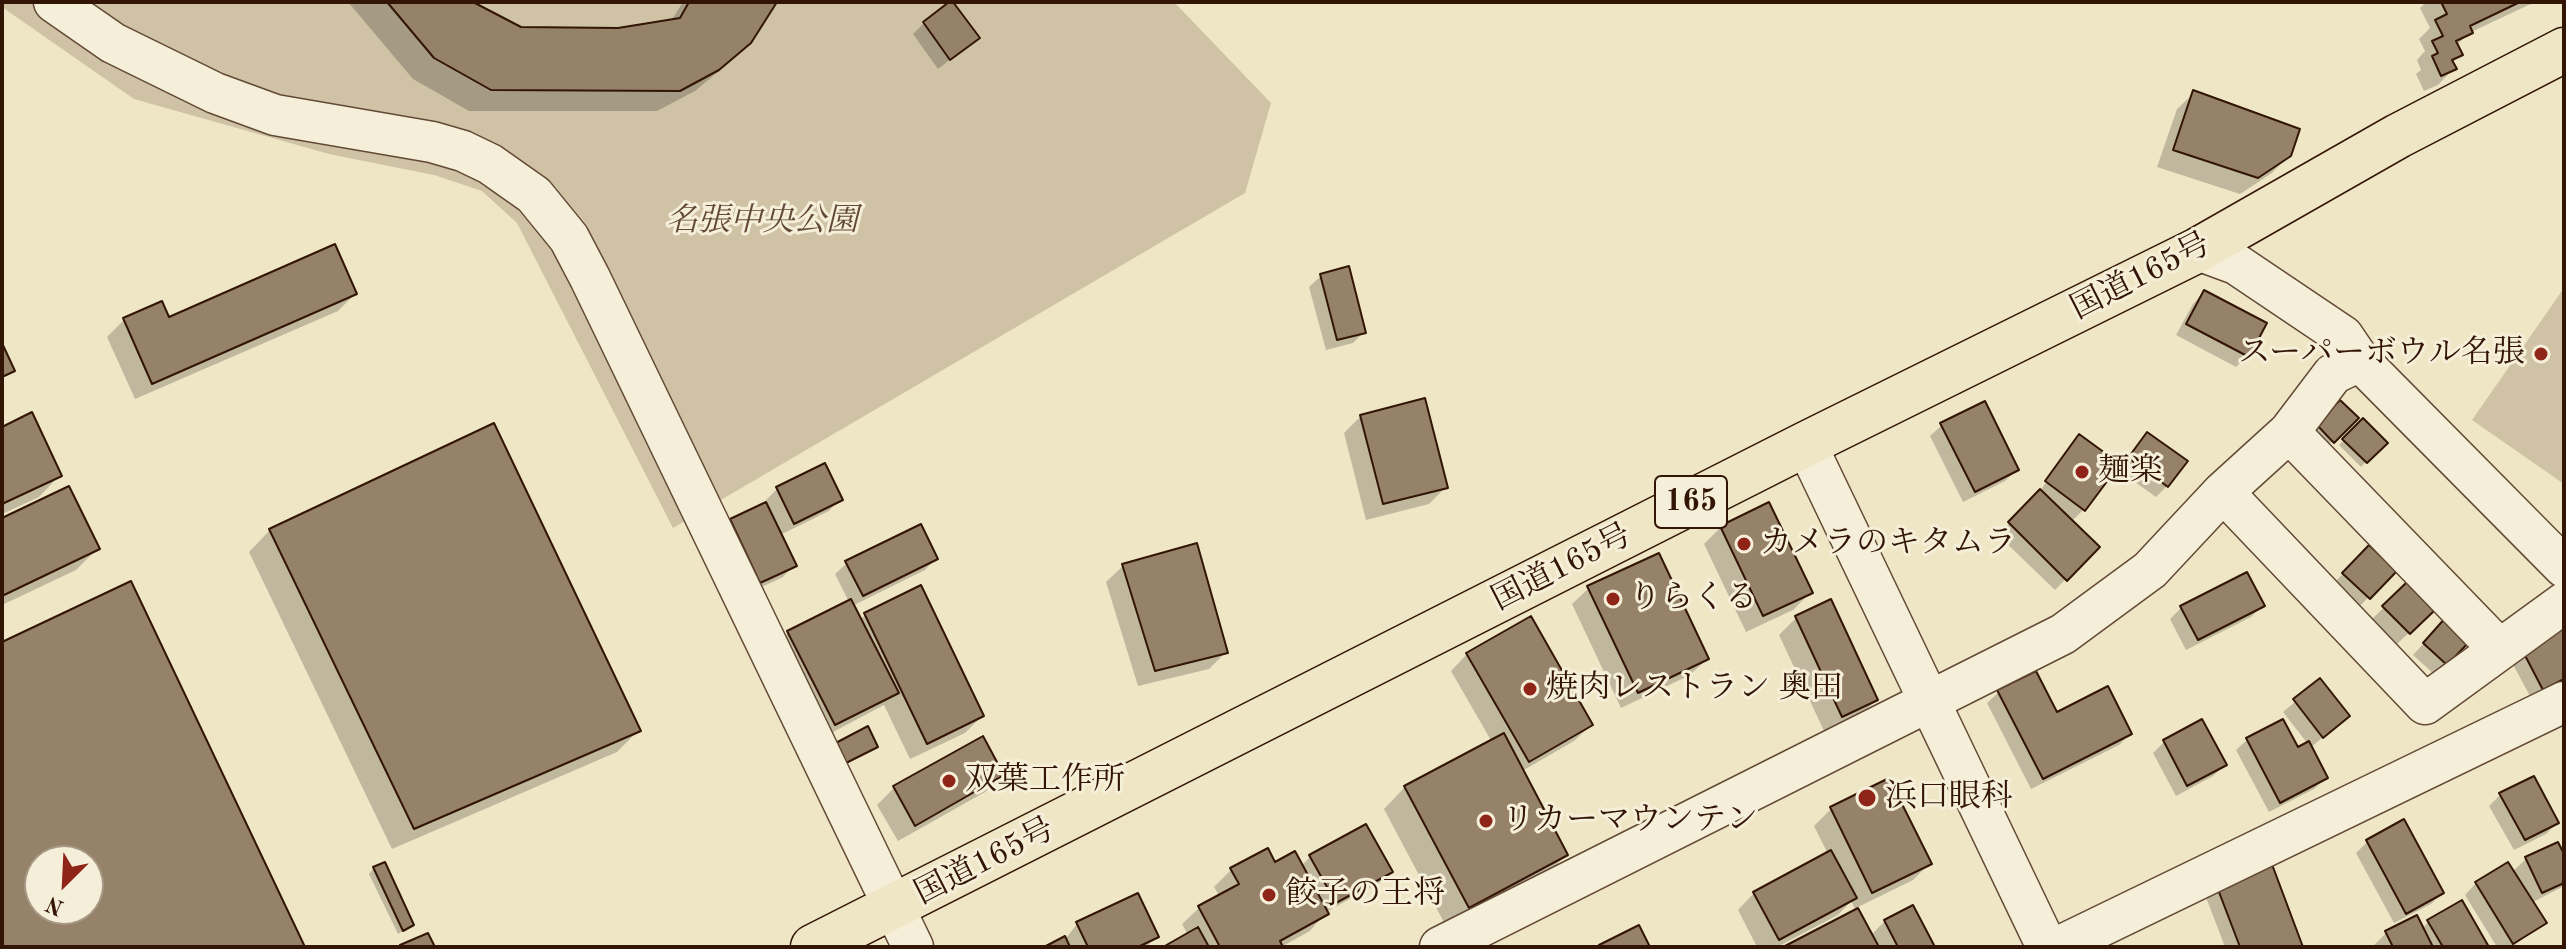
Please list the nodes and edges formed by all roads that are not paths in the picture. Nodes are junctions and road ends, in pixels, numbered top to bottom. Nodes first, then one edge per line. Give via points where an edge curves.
1 (54, 2) edge
2 (2564, 50) edge
3 (2198, 250) junction
4 (2360, 361) junction
5 (2289, 432) junction
6 (1806, 444) junction
7 (2223, 492) junction
8 (2564, 567) edge
9 (2564, 603) edge
10 (2499, 649) junction
11 (1929, 700) junction
12 (2559, 716) edge
13 (894, 908) junction
14 (813, 947) edge
15 (913, 947) edge
16 (1440, 947) edge
17 (2047, 947) edge
18 (2058, 947) edge

1 - 13 street via 113,43 215,93 275,115 463,151 534,195 569,238 590,278
2 - 3 highway, 国道165号 / 165 via 2398,136
3 - 4 street via 2236,264 2343,336
3 - 6 highway, 国道165号 / 165
4 - 5 street via 2333,374
4 - 8 street
5 - 7 street
5 - 10 street
6 - 11 street
6 - 13 highway, 国道165号 / 165
7 - 10 street via 2425,704
7 - 11 street via 2150,570 2105,605 2063,634
9 - 10 street
11 - 16 street
11 - 17 street
12 - 18 street
13 - 14 highway, 国道165号 / 165
13 - 15 street

